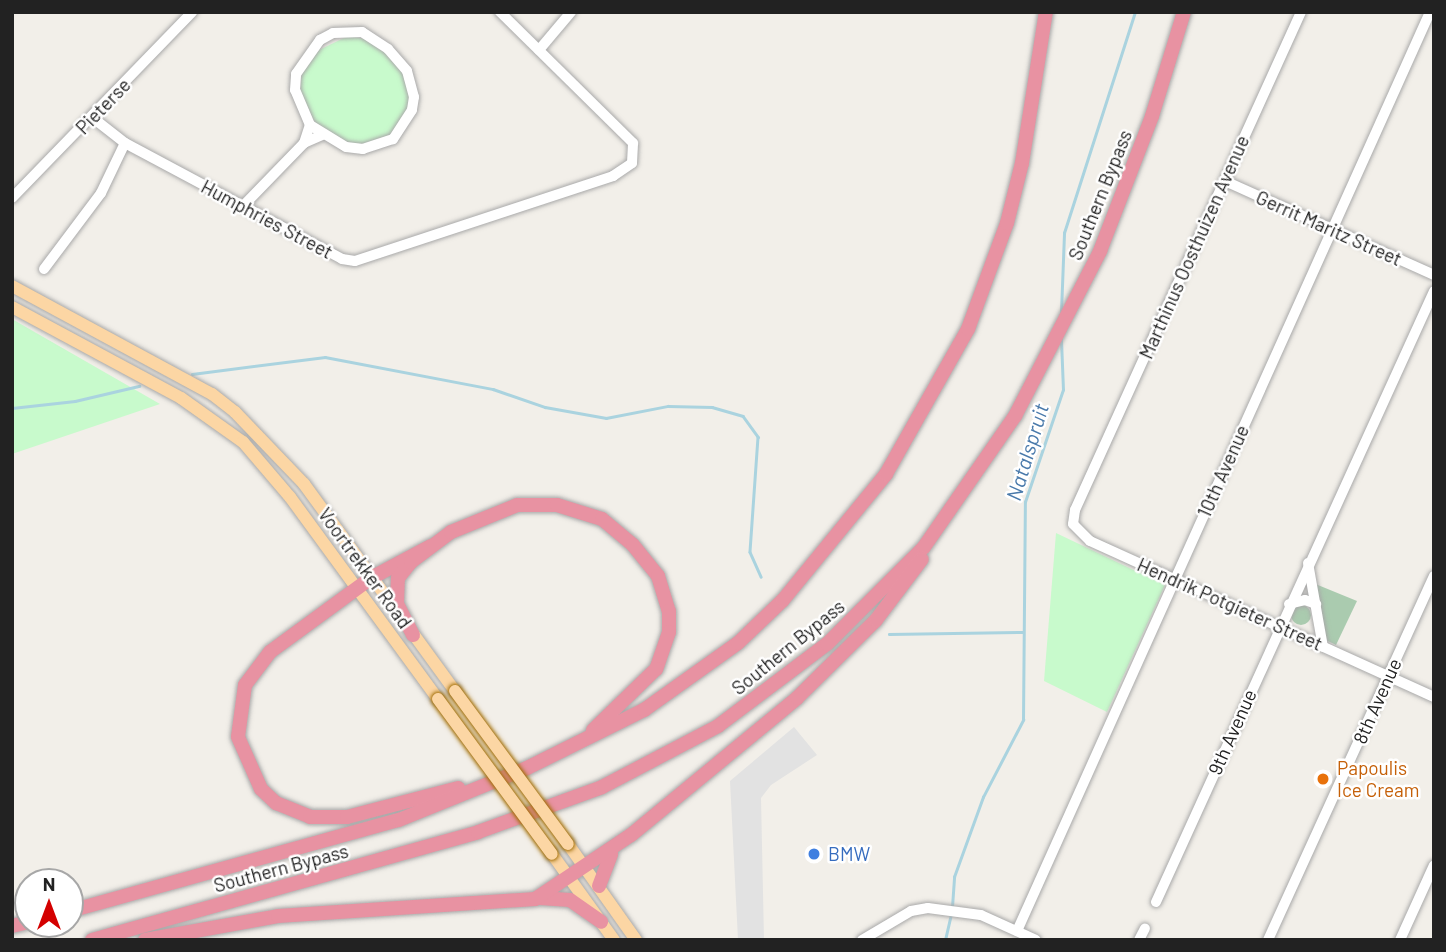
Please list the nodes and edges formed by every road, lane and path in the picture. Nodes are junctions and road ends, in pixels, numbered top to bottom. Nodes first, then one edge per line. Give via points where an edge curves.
1 (192, 12) edge
2 (500, 12) edge
3 (571, 12) edge
4 (1046, 12) edge
5 (1184, 12) edge
6 (1301, 12) edge
7 (1430, 12) edge
8 (539, 50) junction
9 (93, 118) junction
10 (310, 125) junction
11 (322, 135) junction
12 (125, 143) junction
13 (304, 143) junction
14 (1224, 181) junction
15 (13, 195) edge
16 (244, 205) junction
17 (1332, 229) junction
18 (44, 269) dead end
19 (1434, 275) edge
20 (12, 286) edge
21 (1434, 291) edge
22 (12, 307) edge
23 (1087, 483) joint
24 (952, 513) junction
25 (431, 546) junction
26 (1308, 563) junction
27 (1434, 576) edge
28 (371, 578) junction
29 (1175, 578) junction
30 (355, 589) junction
31 (1289, 604) junction
32 (1316, 604) junction
33 (1278, 627) junction
34 (413, 635) junction
35 (1323, 647) junction
36 (1388, 676) junction
37 (1434, 697) edge
38 (579, 743) junction
39 (527, 768) junction
40 (618, 844) junction
41 (1434, 865) edge
42 (586, 868) junction
43 (569, 878) junction
44 (599, 886) junction
45 (535, 899) junction
46 (1156, 902) dead end
47 (84, 907) edge
48 (601, 922) junction
49 (1144, 928) dead end
50 (1017, 931) junction
51 (92, 940) edge
52 (145, 940) edge
53 (614, 940) edge
54 (636, 940) edge
55 (862, 940) edge
56 (1036, 940) edge
57 (1139, 940) edge
58 (1268, 940) edge
59 (1400, 940) edge

1 - 9 street, Pieterse
2 - 8 street
3 - 8 street
4 - 38 highway, Southern Bypass via 1022,163 989,277 944,375 886,474 783,600 738,643 644,710
5 - 24 highway, Southern Bypass via 1153,116 1100,250 1015,416
6 - 14 street, Marthinus Oosthuizen Avenue
7 - 17 street, 10th Avenue
8 - 16 street, Humphries Street via 633,143 632,163 613,176 355,261 342,259
9 - 12 street, Humphries Street
9 - 15 street, Pieterse
10 - 11 street
10 - 11 street via 295,90 296,74 310,49 333,33 347,31 362,32 388,49 412,83 414,97 407,124 393,139 363,149
10 - 13 street
11 - 13 street
12 - 16 street, Humphries Street
12 - 18 street via 101,193
13 - 16 street
14 - 17 street, Gerrit Maritz Street
14 - 23 street, Marthinus Oosthuizen Avenue
17 - 19 street, Gerrit Maritz Street
17 - 29 street, 10th Avenue
20 - 28 main road, Voortrekker Road via 212,394 235,412 304,484
21 - 26 street, 9th Avenue
22 - 30 main road, Voortrekker Road via 181,398 243,442 290,497
23 - 29 street, Hendrik Potgieter Street via 1072,517 1075,531
24 - 40 highway via 901,593 844,653 789,705
24 - 51 highway, Southern Bypass via 882,593 768,693 718,726 613,782 466,836
25 - 28 highway
25 - 34 highway via 398,578 397,604
25 - 38 highway via 497,509 557,505 602,519 647,560 658,576 669,611 664,650 642,686
26 - 31 street, 9th Avenue
26 - 32 street
27 - 36 street, 8th Avenue
28 - 30 highway
28 - 34 main road, Voortrekker Road
29 - 33 street, Hendrik Potgieter Street
29 - 50 street, 10th Avenue
30 - 39 highway via 270,652 245,685 237,737 261,789 293,813 326,820 379,810
30 - 43 main road, Voortrekker Road, bridge
31 - 32 street via 1305,600
31 - 33 street, 9th Avenue
32 - 35 street
33 - 35 street, Hendrik Potgieter Street
33 - 46 street, 9th Avenue
34 - 42 main road, Voortrekker Road, bridge
35 - 36 street, Hendrik Potgieter Street
36 - 37 street, Hendrik Potgieter Street
36 - 58 street, 8th Avenue
38 - 39 highway, Southern Bypass
39 - 47 highway, Southern Bypass via 399,820
40 - 42 highway
40 - 44 highway via 605,862
41 - 59 street
42 - 43 highway
42 - 44 main road, Voortrekker Road
43 - 45 highway
43 - 48 main road, Voortrekker Road
44 - 54 main road, Voortrekker Road
45 - 48 highway via 570,900
45 - 52 highway via 278,915
48 - 53 main road, Voortrekker Road
49 - 57 street
50 - 55 street via 976,914 928,908 911,911
50 - 56 street

